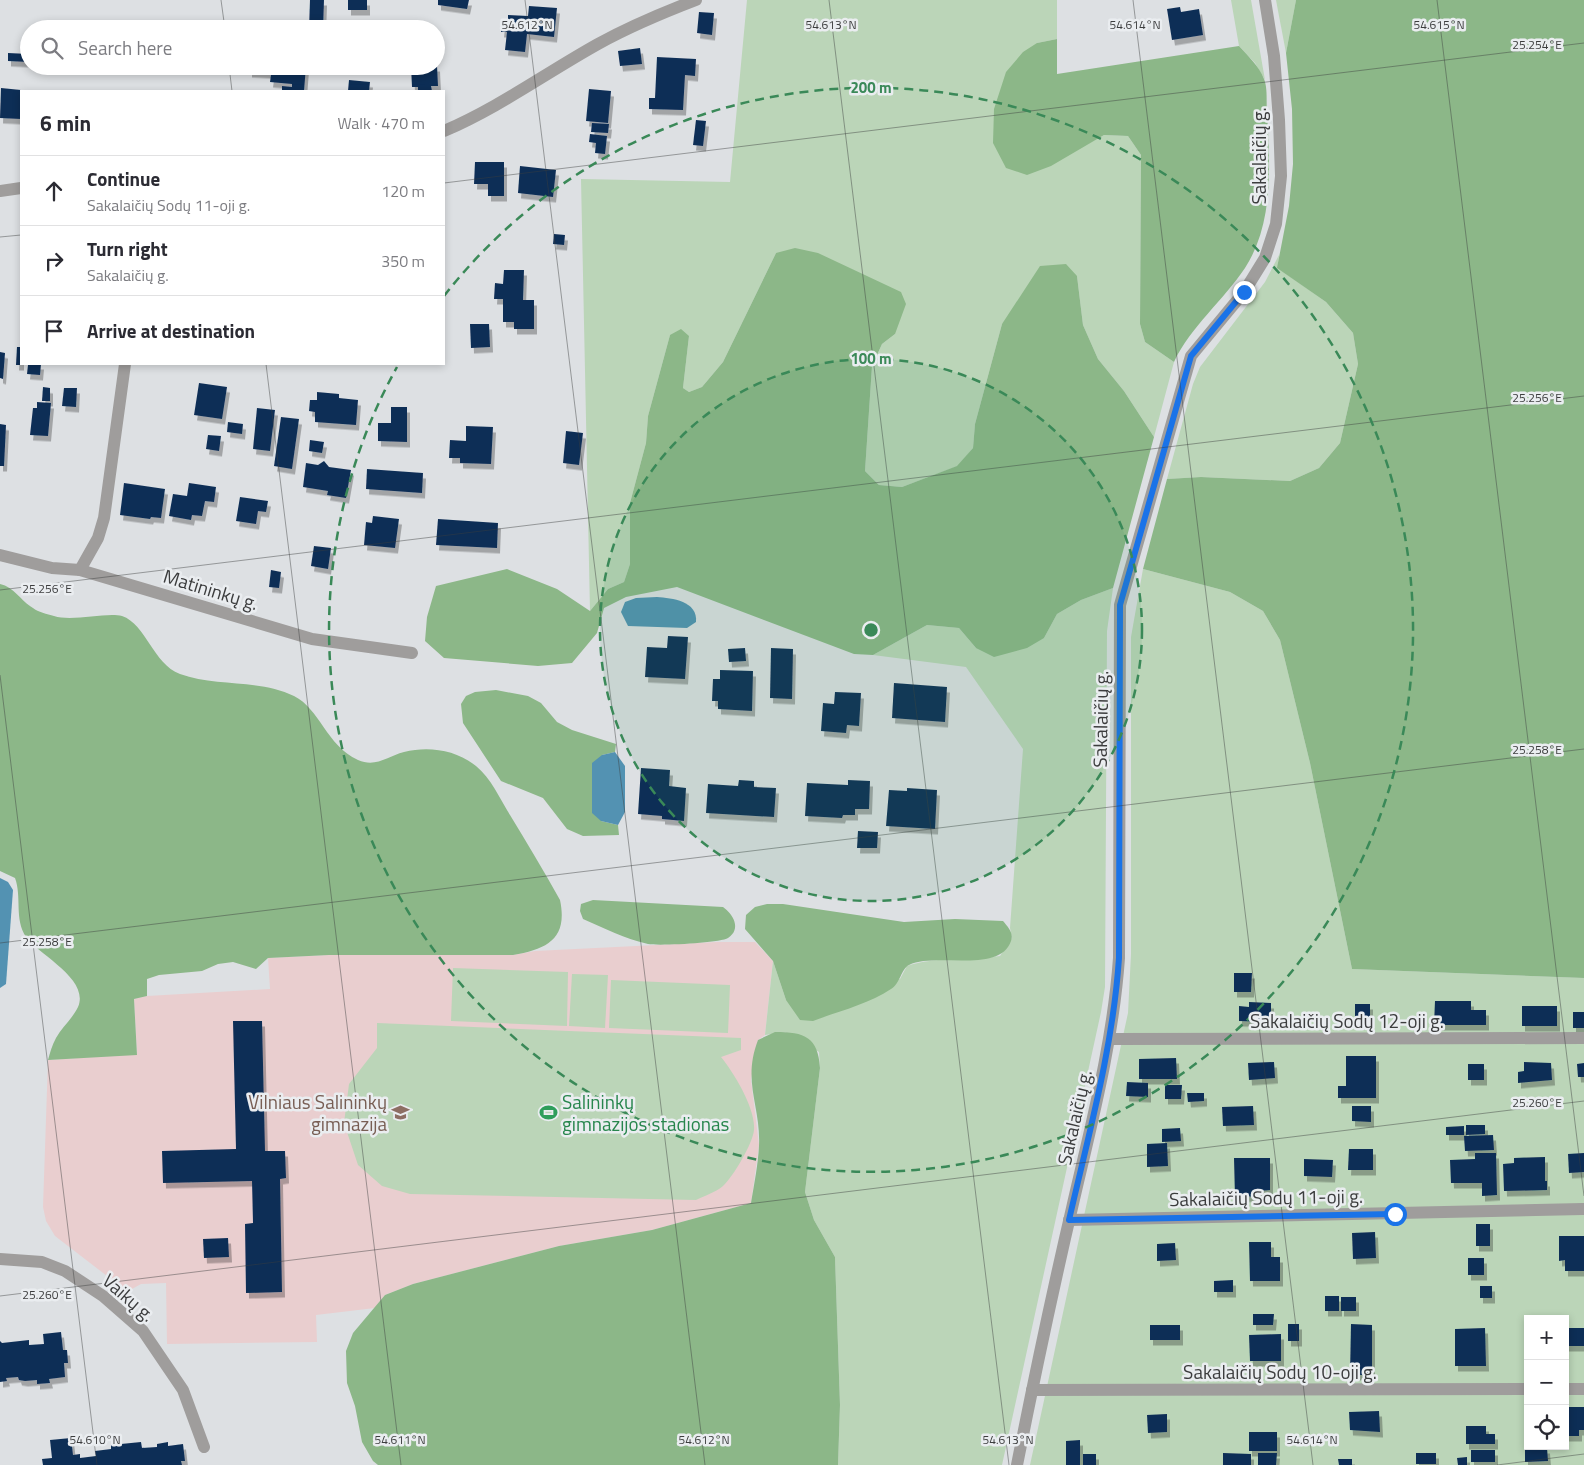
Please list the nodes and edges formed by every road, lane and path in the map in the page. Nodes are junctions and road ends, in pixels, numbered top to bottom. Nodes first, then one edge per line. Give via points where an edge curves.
1 (696, 0) edge
2 (1265, 0) edge
3 (445, 131) edge
4 (20, 188) edge
5 (0, 191) edge
6 (125, 365) edge
7 (0, 555) edge
8 (80, 570) junction
9 (412, 653) dead end
10 (1584, 1038) edge
11 (1110, 1039) junction
12 (1583, 1209) edge
13 (1069, 1220) junction
14 (0, 1258) edge
15 (1524, 1389) edge
16 (1569, 1389) edge
17 (1584, 1389) edge
18 (1032, 1390) junction
19 (204, 1446) dead end
20 (1017, 1465) edge

1 - 3 street via 659,14 599,44 472,119
2 - 11 street, Sakalaičių g. via 1279,120 1281,176 1276,224 1265,258 1244,292 1191,356 1120,605 1119,958
4 - 5 street
6 - 8 street via 104,518 98,538
7 - 8 street, Matininkų g. via 52,568
8 - 9 street, Matininkų g. via 312,639
10 - 11 street, Sakalaičių Sodų 12-oji g.
11 - 13 street, Sakalaičių g.
12 - 13 street, Sakalaičių Sodų 11-oji g.
13 - 18 street, Sakalaičių g.
14 - 19 street, Vaikų g. via 42,1262 65,1271 103,1296 143,1331 183,1390
15 - 18 street, Sakalaičių Sodų 10-oji g.
16 - 17 street
18 - 20 street, Sakalaičių g.

